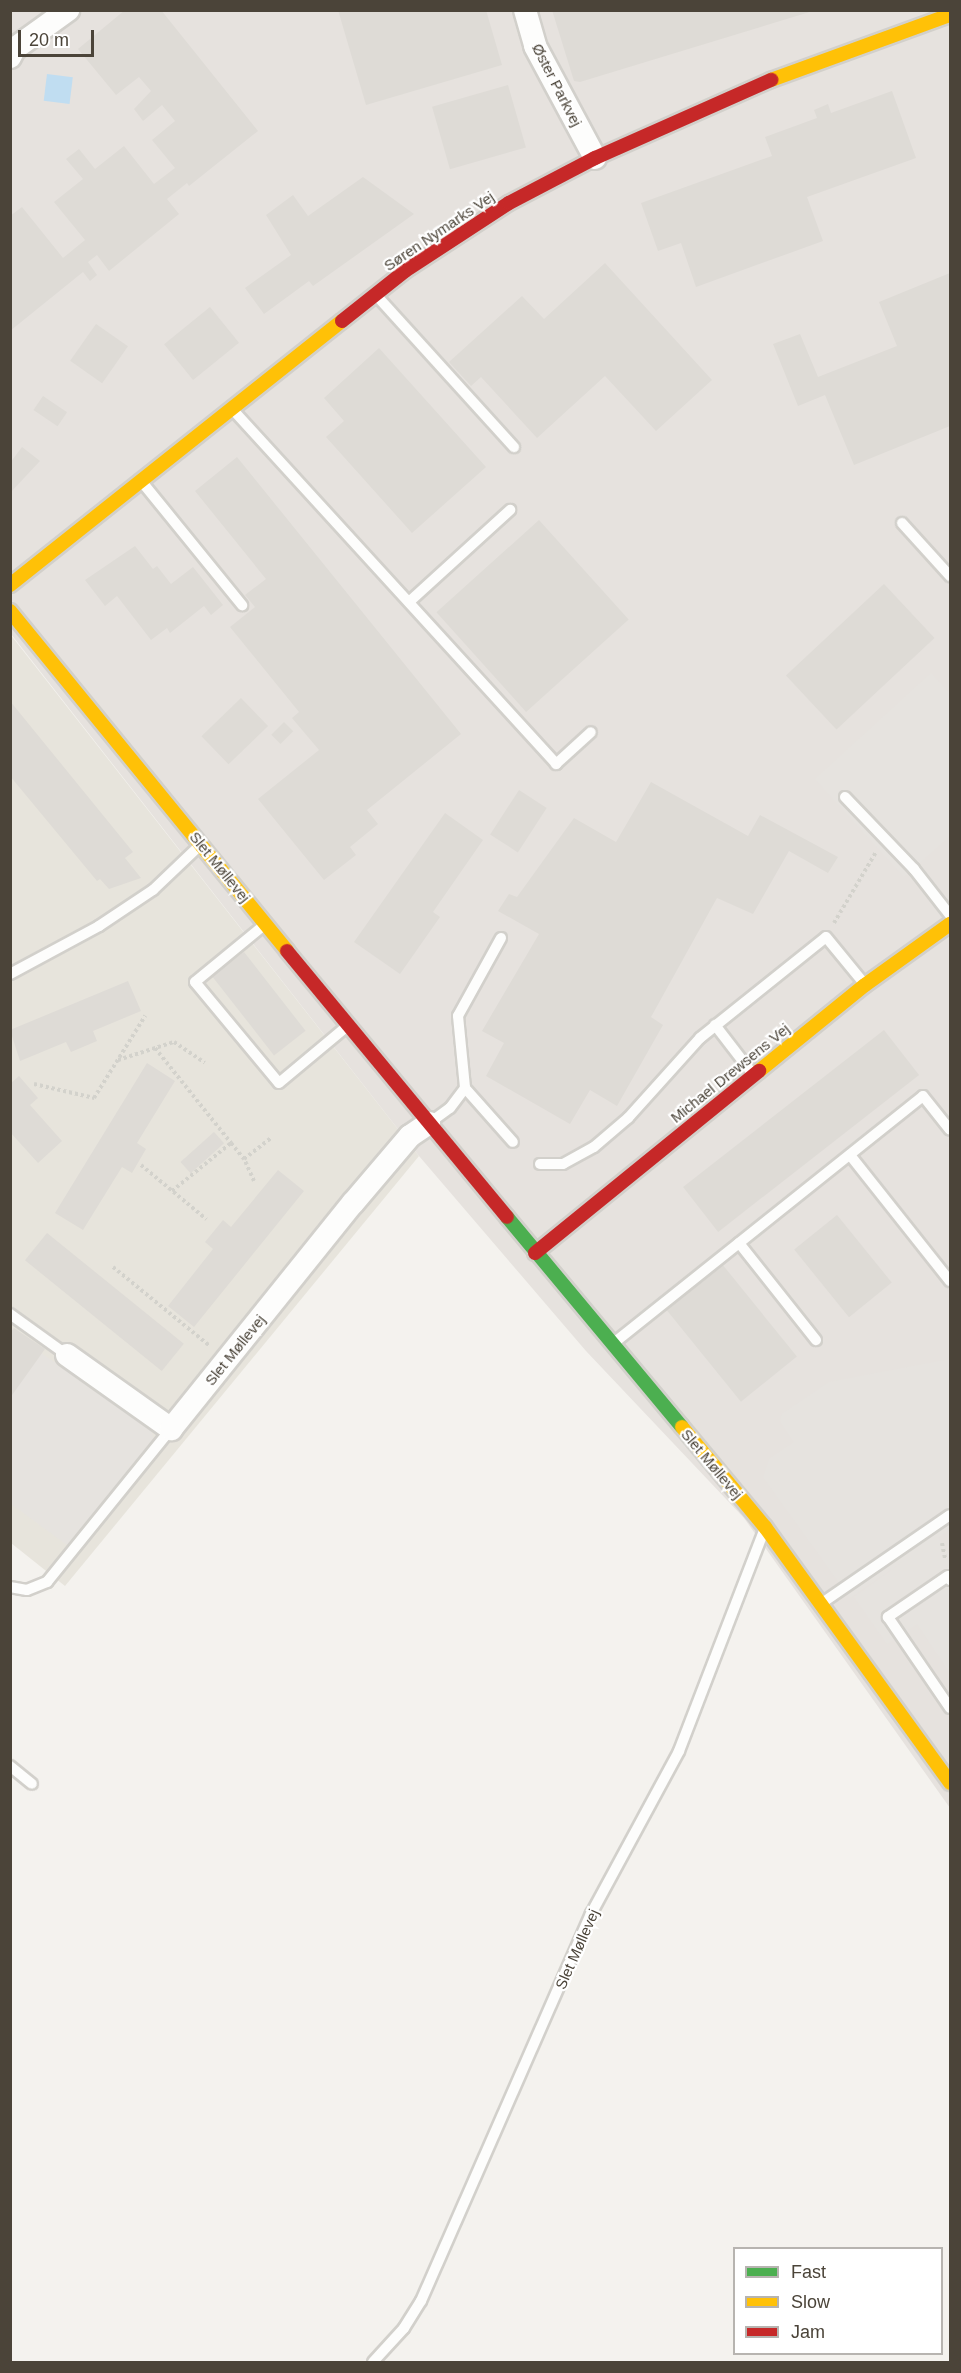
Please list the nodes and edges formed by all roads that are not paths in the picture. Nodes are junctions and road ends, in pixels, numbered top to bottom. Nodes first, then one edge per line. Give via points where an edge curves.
1 (68, 10) edge
2 (525, 10) edge
3 (951, 15) edge
4 (10, 57) edge
5 (595, 158) junction
6 (375, 295) junction
7 (232, 409) junction
8 (514, 447) dead end
9 (142, 482) junction
10 (510, 510) dead end
11 (902, 523) dead end
12 (951, 576) edge
13 (10, 585) edge
14 (409, 602) junction
15 (242, 605) dead end
16 (10, 610) edge
17 (591, 732) dead end
18 (845, 797) dead end
19 (202, 844) junction
20 (951, 915) edge
21 (266, 924) junction
22 (951, 924) edge
23 (501, 938) dead end
24 (10, 974) edge
25 (865, 985) junction
26 (715, 1025) junction
27 (348, 1026) junction
28 (754, 1075) junction
29 (465, 1088) junction
30 (429, 1123) junction
31 (951, 1130) edge
32 (513, 1142) dead end
33 (849, 1155) junction
34 (540, 1164) dead end
35 (739, 1243) junction
36 (535, 1253) junction
37 (951, 1281) edge
38 (10, 1314) edge
39 (816, 1340) dead end
40 (612, 1344) junction
41 (67, 1355) joint
42 (171, 1430) junction
43 (951, 1515) edge
44 (765, 1527) junction
45 (949, 1578) edge
46 (10, 1587) edge
47 (821, 1603) junction
48 (951, 1708) edge
49 (10, 1766) edge
50 (946, 1768) edge
51 (951, 1783) edge
52 (32, 1784) dead end
53 (373, 2362) edge

1 - 4 street via 14,48
2 - 5 street, Øster Parkvej via 535,46
3 - 5 street, Søren Nymarks Vej via 889,34 741,91
5 - 6 street, Søren Nymarks Vej via 509,203
6 - 7 street, Søren Nymarks Vej
6 - 8 lane
7 - 9 street, Søren Nymarks Vej
7 - 14 lane
9 - 13 street, Søren Nymarks Vej
9 - 15 lane
10 - 14 lane
11 - 12 lane
14 - 17 lane via 556,764
16 - 19 street, Slet Møllevej
18 - 20 lane
19 - 21 street, Slet Møllevej
19 - 24 lane via 153,890 99,926
21 - 27 street, Slet Møllevej
21 - 27 lane via 195,982 279,1083
22 - 25 street, Michael Drewsens Vej
23 - 29 lane via 458,1016
25 - 26 lane via 826,937
25 - 28 street, Michael Drewsens Vej
26 - 28 lane
26 - 34 lane via 628,1118 594,1148 563,1164
27 - 30 street, Slet Møllevej
28 - 36 street, Michael Drewsens Vej
29 - 30 lane via 450,1108
29 - 32 lane
30 - 36 street, Slet Møllevej
30 - 42 street, Slet Møllevej via 410,1136
31 - 33 lane via 923,1096
33 - 35 lane
33 - 37 lane
35 - 39 lane
35 - 40 lane
36 - 40 street, Slet Møllevej
38 - 41 lane
40 - 44 street, Slet Møllevej
41 - 42 street
42 - 46 lane via 55,1574 39,1588
43 - 47 lane
44 - 47 street, Slet Møllevej
44 - 53 lane, Slet Møllevej via 679,1751 591,1914 421,2301 404,2328
45 - 48 lane via 888,1617
47 - 50 street, Slet Møllevej
49 - 52 lane
50 - 51 street, Slet Møllevej

